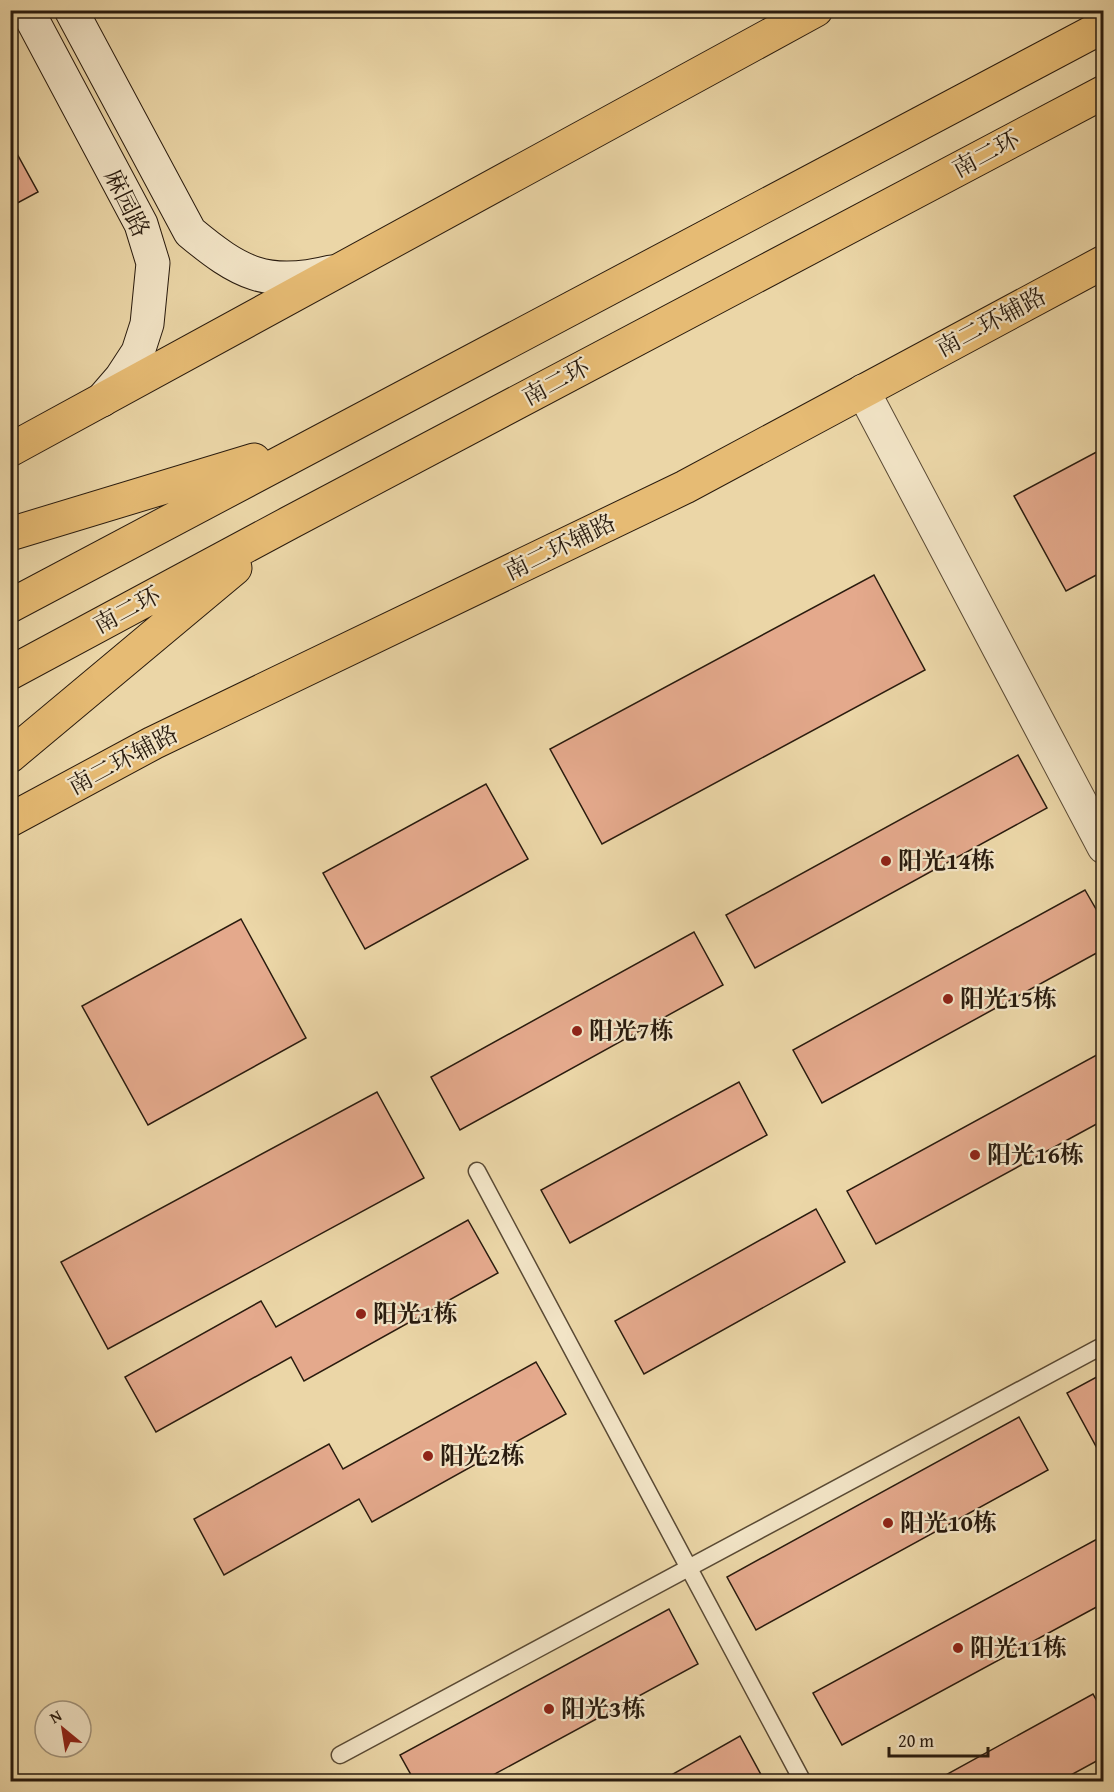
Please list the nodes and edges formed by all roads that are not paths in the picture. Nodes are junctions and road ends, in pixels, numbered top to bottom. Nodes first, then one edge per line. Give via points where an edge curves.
1 (27, 10) edge
2 (71, 10) edge
3 (816, 10) edge
4 (1104, 26) edge
5 (1104, 92) edge
6 (1104, 262) edge
7 (341, 269) junction
8 (863, 391) junction
9 (102, 400) junction
10 (327, 438) junction
11 (10, 450) edge
12 (289, 523) junction
13 (10, 534) edge
14 (10, 606) edge
15 (10, 673) edge
16 (10, 756) edge
17 (10, 820) edge
18 (1104, 847) edge
19 (477, 1171) dead end
20 (1104, 1345) edge
21 (688, 1568) junction
22 (340, 1755) dead end
23 (803, 1782) edge

1 - 9 main road, 麻园路 via 141,224 153,263 147,324 138,352
2 - 7 main road via 190,232 242,270 272,279 302,279
3 - 7 main road
4 - 10 main road
5 - 12 main road, 南二环
6 - 8 main road, 南二环辅路
7 - 9 main road
8 - 17 main road, 南二环辅路 via 685,487 153,743
8 - 18 main road
9 - 11 main road
10 - 13 main road
10 - 14 main road
12 - 15 main road, 南二环
12 - 16 main road
19 - 21 lane
20 - 21 lane
21 - 22 lane
21 - 23 lane

